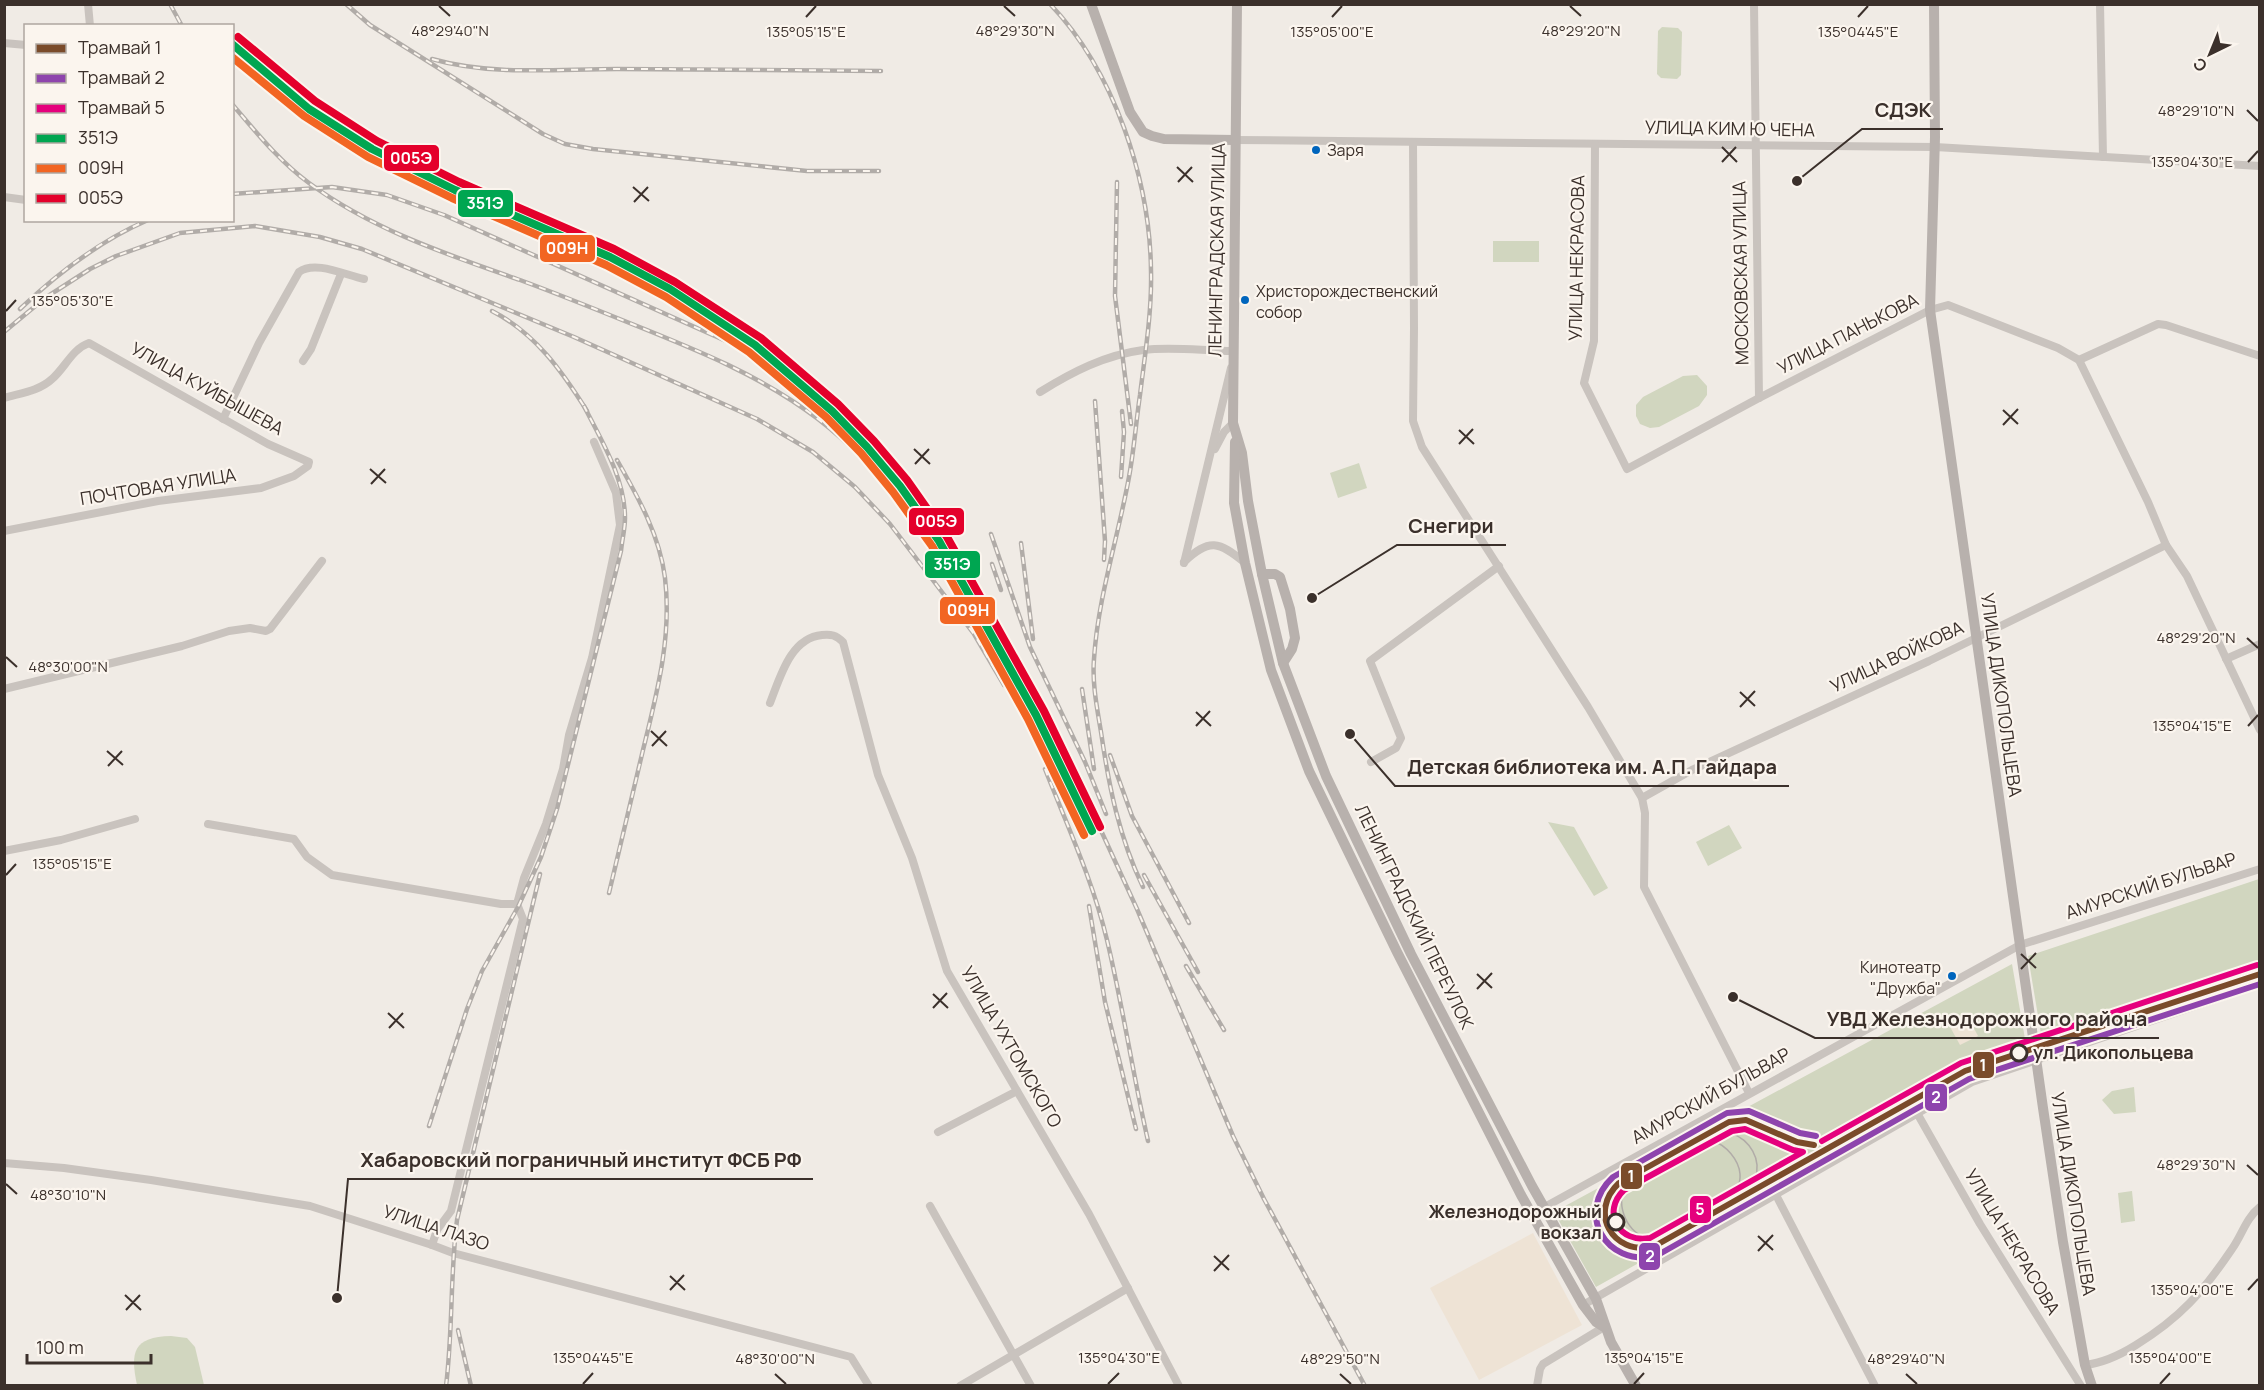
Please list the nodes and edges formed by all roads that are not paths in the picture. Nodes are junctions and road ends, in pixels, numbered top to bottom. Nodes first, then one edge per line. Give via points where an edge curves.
1 (88, 4) edge
2 (1091, 4) edge
3 (1754, 4) edge
4 (1934, 4) edge
5 (2100, 4) edge
6 (1237, 6) edge
7 (90, 24) edge
8 (4, 42) edge
9 (24, 45) edge
10 (1235, 140) junction
11 (1413, 143) junction
12 (1596, 144) junction
13 (1755, 146) junction
14 (1935, 147) junction
15 (2103, 157) junction
16 (2259, 166) edge
17 (4, 197) edge
18 (24, 200) edge
19 (341, 274) junction
20 (364, 279) dead end
21 (1930, 310) junction
22 (1232, 356) junction
23 (2259, 356) edge
24 (2079, 360) junction
25 (303, 361) dead end
26 (1040, 392) dead end
27 (4, 398) edge
28 (1759, 398) junction
29 (223, 419) junction
30 (1233, 423) junction
31 (1235, 436) junction
32 (594, 442) dead end
33 (1209, 459) junction
34 (309, 462) joint
35 (1627, 469) joint
36 (4, 531) edge
37 (2166, 545) junction
38 (322, 561) dead end
39 (1245, 563) junction
40 (1499, 566) junction
41 (1262, 574) junction
42 (1976, 638) junction
43 (2259, 644) edge
44 (2226, 659) junction
45 (1283, 663) junction
46 (4, 689) edge
47 (770, 703) dead end
48 (2259, 730) edge
49 (1371, 762) dead end
50 (1642, 798) junction
51 (135, 819) dead end
52 (208, 824) dead end
53 (4, 851) edge
54 (2259, 869) edge
55 (517, 904) junction
56 (2020, 945) junction
57 (2259, 984) edge
58 (2036, 1060) junction
59 (1017, 1091) junction
60 (1749, 1093) junction
61 (1917, 1113) junction
62 (938, 1132) dead end
63 (4, 1163) edge
64 (1776, 1195) junction
65 (930, 1206) dead end
66 (1544, 1207) junction
67 (2259, 1207) edge
68 (1532, 1214) junction
69 (432, 1245) junction
70 (1128, 1287) junction
71 (1596, 1299) junction
72 (1583, 1305) junction
73 (1604, 1327) junction
74 (1014, 1354) junction
75 (2085, 1365) junction
76 (869, 1386) edge
77 (960, 1386) edge
78 (1031, 1386) edge
79 (1179, 1386) edge
80 (1537, 1386) edge
81 (1636, 1386) edge
82 (1875, 1386) edge
83 (2082, 1386) edge
84 (2092, 1386) edge

1 - 7 street
2 - 10 main road via 1130,112 1143,132 1164,139
3 - 13 street, МОСКОВСКАЯ УЛИЦА
4 - 14 main road, УЛИЦА ДИКОПОЛЬЦЕВА
5 - 15 street
6 - 10 main road, ЛЕНИНГРАДСКАЯ УЛИЦА
8 - 9 street
10 - 11 street, УЛИЦА КИМ Ю ЧЕНА
10 - 22 main road, ЛЕНИНГРАДСКАЯ УЛИЦА
11 - 12 street, УЛИЦА КИМ Ю ЧЕНА
11 - 40 street via 1413,421 1422,447
12 - 13 street, УЛИЦА КИМ Ю ЧЕНА
12 - 35 street, УЛИЦА НЕКРАСОВА via 1594,341 1584,383
13 - 14 street, УЛИЦА КИМ Ю ЧЕНА
13 - 28 street, МОСКОВСКАЯ УЛИЦА
14 - 15 street, УЛИЦА КИМ Ю ЧЕНА
14 - 21 main road, УЛИЦА ДИКОПОЛЬЦЕВА
15 - 16 street, УЛИЦА КИМ Ю ЧЕНА
17 - 18 street
19 - 20 street
19 - 25 street
19 - 29 street via 310,267 296,276
21 - 24 street, УЛИЦА ПАНЬКОВА via 1948,304
21 - 28 street, УЛИЦА ПАНЬКОВА
21 - 42 main road, УЛИЦА ДИКОПОЛЬЦЕВА
22 - 26 street via 1146,350 1123,354 1068,374
22 - 30 main road, ЛЕНИНГРАДСКИЙ ПЕРЕУЛОК
22 - 33 street, ЛЕНИНГРАДСКАЯ УЛИЦА
23 - 24 street via 2158,324
24 - 37 street
27 - 29 street, УЛИЦА КУЙБЫШЕВА via 46,384 79,348 89,343
28 - 35 street, УЛИЦА ПАНЬКОВА
29 - 34 street, УЛИЦА КУЙБЫШЕВА
30 - 31 main road, ЛЕНИНГРАДСКИЙ ПЕРЕУЛОК
30 - 33 street
31 - 39 main road, ЛЕНИНГРАДСКИЙ ПЕРЕУЛОК via 1234,503
31 - 41 main road, ЛЕНИНГРАДСКИЙ ПЕРЕУЛОК via 1242,453
32 - 55 street via 616,494 620,525 563,769
33 - 39 street, ЛЕНИНГРАДСКАЯ УЛИЦА via 1184,563 1198,549 1216,546
34 - 36 street, ПОЧТОВАЯ УЛИЦА via 294,476 261,488 158,501
37 - 42 street, УЛИЦА ВОЙКОВА
37 - 44 street via 2187,576
38 - 46 street via 266,631 229,631
39 - 68 main road, ЛЕНИНГРАДСКИЙ ПЕРЕУЛОК via 1271,670 1309,771
40 - 49 street via 1370,661 1401,738 1396,748
40 - 50 street
41 - 45 main road, ЛЕНИНГРАДСКИЙ ПЕРЕУЛОК
41 - 45 main road via 1280,577 1294,626 1294,644
42 - 50 street, УЛИЦА ВОЙКОВА via 1710,762
42 - 56 main road, УЛИЦА ДИКОПОЛЬЦЕВА
43 - 44 street
44 - 48 street
45 - 66 main road, ЛЕНИНГРАДСКИЙ ПЕРЕУЛОК via 1331,787 1411,954
47 - 59 street, УЛИЦА УХТОМСКОГО via 787,663 800,645 830,634 843,642 878,775 912,858 947,971
50 - 60 street via 1644,887
51 - 53 street
52 - 55 street via 294,839 306,857 332,875
54 - 56 street, АМУРСКИЙ БУЛЬВАР
55 - 69 street via 523,920 451,1211
56 - 58 main road, УЛИЦА ДИКОПОЛЬЦЕВА
56 - 60 street, АМУРСКИЙ БУЛЬВАР
57 - 58 street
58 - 61 street via 1972,1082
58 - 75 main road, УЛИЦА ДИКОПОЛЬЦЕВА
59 - 62 street
59 - 70 street, УЛИЦА УХТОМСКОГО
60 - 66 street, АМУРСКИЙ БУЛЬВАР
61 - 64 street
61 - 83 street, УЛИЦА НЕКРАСОВА via 1980,1224
63 - 69 street, УЛИЦА ЛАЗО via 151,1180 310,1206
64 - 71 street
64 - 82 street
65 - 74 street
66 - 68 street, АМУРСКИЙ БУЛЬВАР
66 - 71 main road, ЛЕНИНГРАДСКИЙ ПЕРЕУЛОК
67 - 75 street via 2201,1293 2163,1329 2121,1354
68 - 72 main road, ЛЕНИНГРАДСКИЙ ПЕРЕУЛОК
69 - 76 street, УЛИЦА ЛАЗО via 851,1357
70 - 74 street
70 - 79 street, УЛИЦА УХТОМСКОГО
71 - 72 street
71 - 73 main road, ЛЕНИНГРАДСКИЙ ПЕРЕУЛОК
72 - 73 main road, ЛЕНИНГРАДСКИЙ ПЕРЕУЛОК
73 - 80 street via 1543,1364
73 - 81 main road, ЛЕНИНГРАДСКИЙ ПЕРЕУЛОК
74 - 77 street
74 - 78 street
75 - 84 main road, УЛИЦА ДИКОПОЛЬЦЕВА

